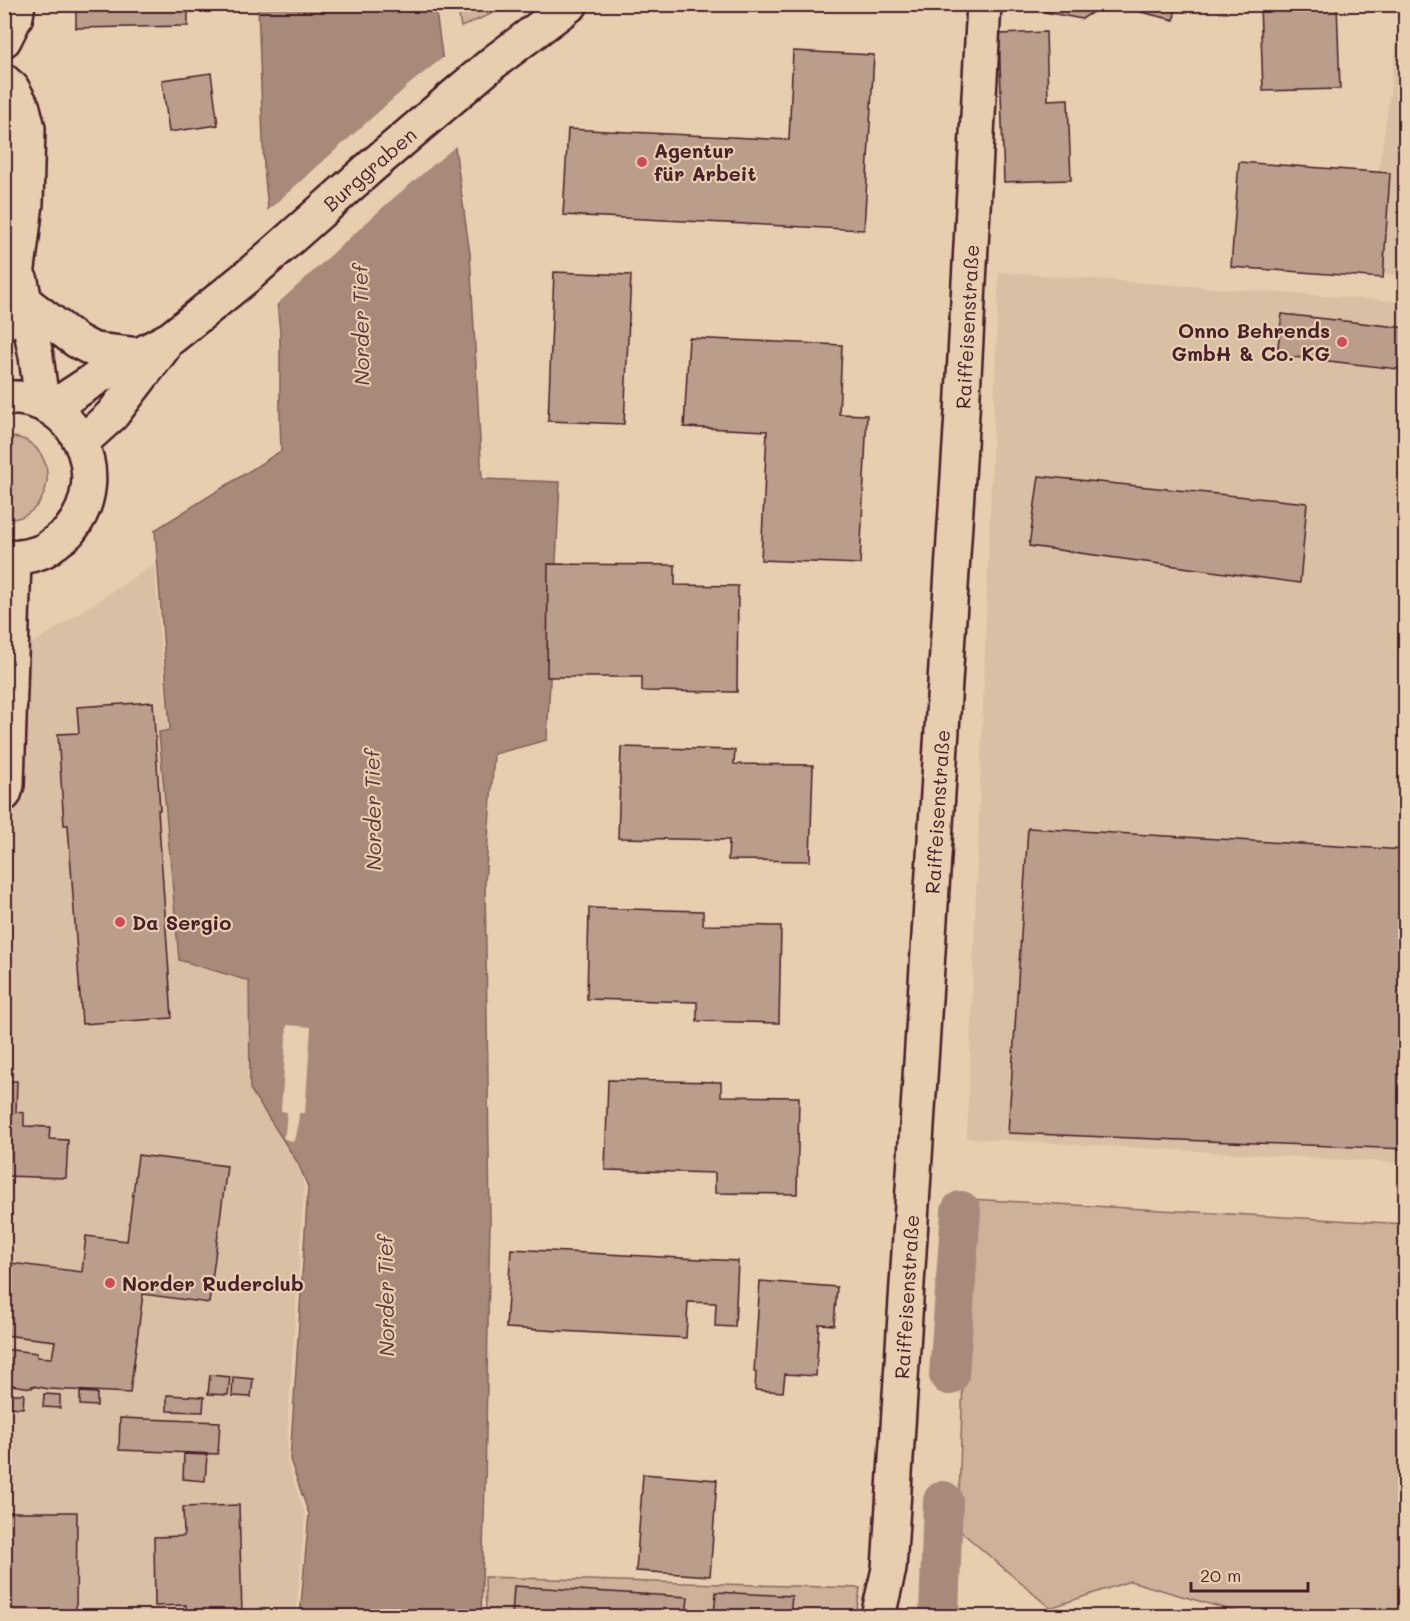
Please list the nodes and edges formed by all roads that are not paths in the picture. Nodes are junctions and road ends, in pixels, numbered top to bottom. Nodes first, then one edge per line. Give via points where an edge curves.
1 (18, 4) edge
2 (571, 4) edge
3 (984, 4) edge
4 (4, 40) edge
5 (4, 81) edge
6 (15, 313) edge
7 (171, 338) junction
8 (138, 356) junction
9 (4, 398) edge
10 (46, 406) junction
11 (82, 442) junction
12 (9, 558) edge
13 (4, 794) edge
14 (878, 1617) edge

1 - 4 street
2 - 7 street, Burggraben via 494,62
3 - 14 street, Raiffeisenstraße via 889,1569
5 - 6 street via 23,108 28,128 26,203
6 - 8 street via 94,350
6 - 10 street via 36,356
7 - 8 street, Burggraben
7 - 11 street, Burggraben via 111,415
8 - 10 street, Burggraben
9 - 10 street via 16,397
10 - 11 street via 69,423
11 - 12 street via 90,473 86,504 70,531 45,550
12 - 13 street

